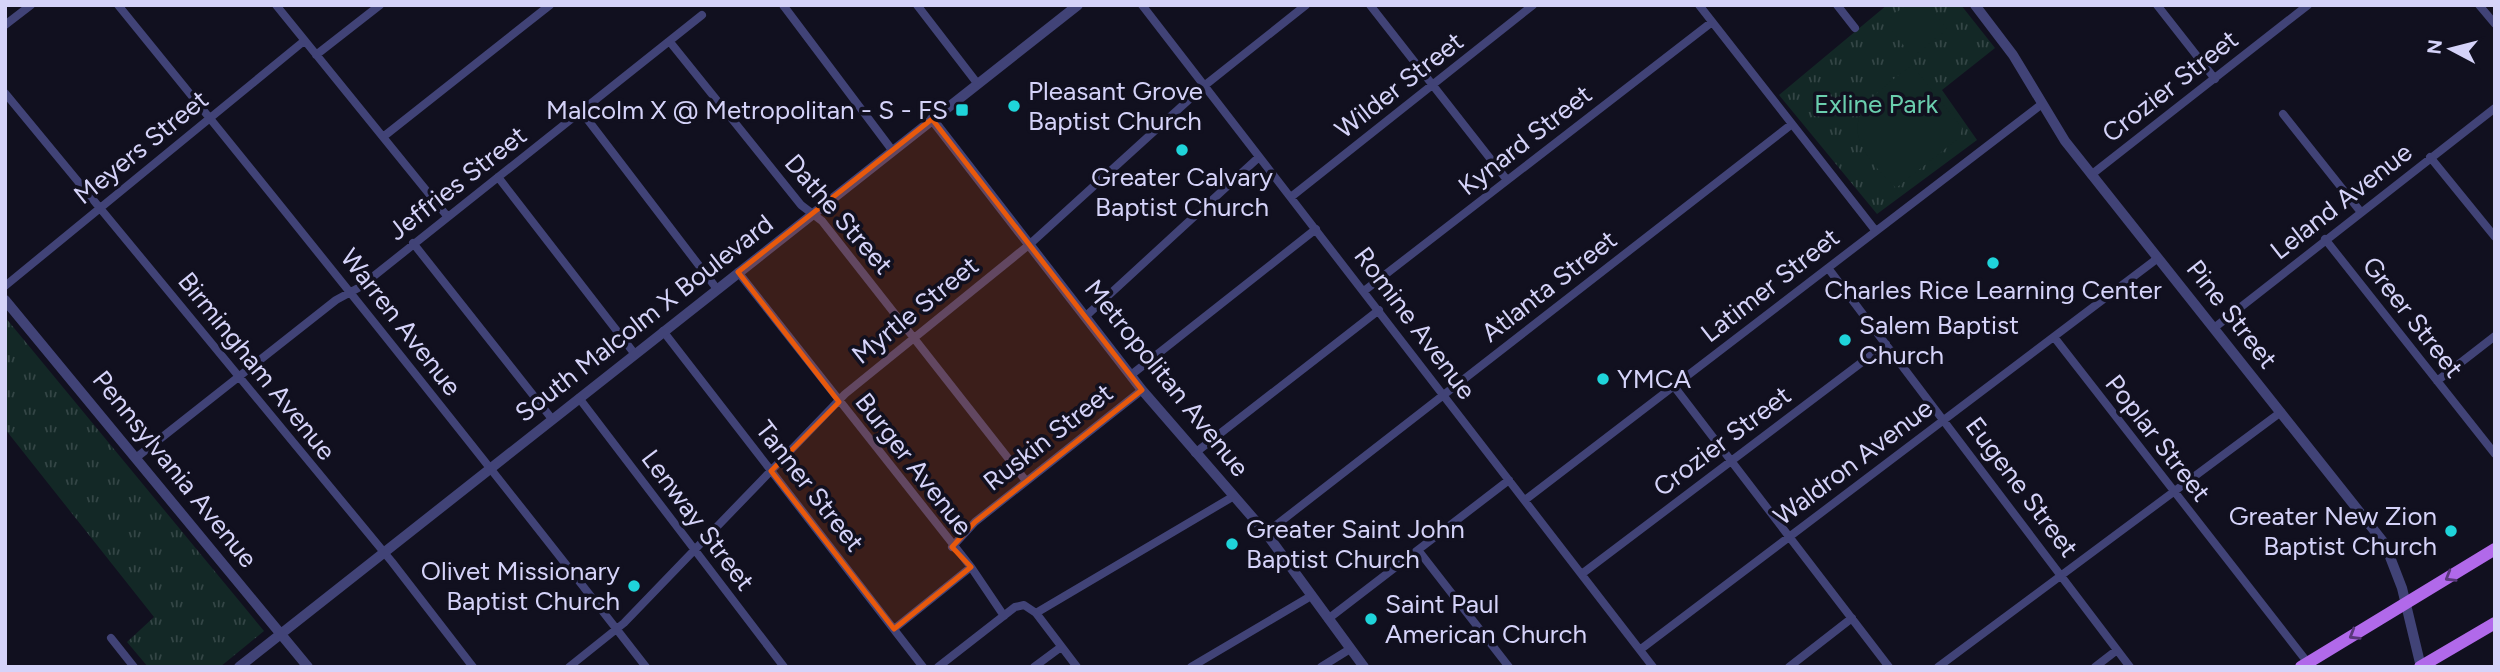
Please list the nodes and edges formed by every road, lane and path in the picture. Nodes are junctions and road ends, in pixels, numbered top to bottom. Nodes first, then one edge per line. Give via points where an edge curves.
1 (31, 5) edge
2 (118, 5) edge
3 (276, 5) edge
4 (380, 5) edge
5 (550, 5) edge
6 (783, 5) edge
7 (917, 5) edge
8 (1142, 5) edge
9 (1306, 5) edge
10 (1370, 5) edge
11 (1533, 5) edge
12 (1699, 5) edge
13 (1837, 5) edge
14 (1975, 5) edge
15 (2157, 5) edge
16 (2308, 5) edge
17 (2479, 5) edge
18 (1075, 6) edge
19 (702, 15) dead end
20 (1712, 22) junction
21 (2495, 24) edge
22 (5, 25) edge
23 (1855, 28) dead end
24 (304, 41) junction
25 (670, 42) junction
26 (316, 55) junction
27 (2215, 79) junction
28 (977, 83) junction
29 (1432, 85) junction
30 (1204, 86) junction
31 (5, 93) edge
32 (2042, 104) junction
33 (2495, 108) edge
34 (581, 111) junction
35 (2283, 114) dead end
36 (210, 118) junction
37 (932, 119) junction
38 (1792, 124) junction
39 (383, 137) junction
40 (892, 150) junction
41 (1259, 157) junction
42 (2430, 157) junction
43 (2091, 175) junction
44 (498, 177) junction
45 (1507, 180) junction
46 (1291, 197) junction
47 (100, 207) junction
48 (2360, 211) junction
49 (813, 214) junction
50 (447, 216) junction
51 (1316, 229) junction
52 (1875, 230) junction
53 (2495, 237) edge
54 (2325, 239) junction
55 (414, 243) junction
56 (1030, 244) junction
57 (2158, 258) junction
58 (1828, 268) junction
59 (738, 272) junction
60 (5, 285) edge
61 (717, 289) junction
62 (1364, 291) junction
63 (349, 293) junction
64 (5, 300) edge
65 (1379, 310) junction
66 (1086, 316) junction
67 (2214, 328) junction
68 (663, 331) junction
69 (2495, 336) edge
70 (912, 337) junction
71 (2054, 337) junction
72 (1886, 344) junction
73 (634, 354) junction
74 (1131, 375) junction
75 (237, 376) junction
76 (2437, 381) junction
77 (1673, 385) junction
78 (1142, 390) junction
79 (1443, 394) junction
80 (579, 398) junction
81 (838, 401) junction
82 (2281, 412) junction
83 (552, 419) junction
84 (1945, 420) junction
85 (1195, 453) junction
86 (2495, 454) edge
87 (137, 457) junction
88 (1731, 460) junction
89 (490, 468) junction
90 (771, 471) junction
91 (1509, 480) junction
92 (1026, 481) junction
93 (2174, 492) junction
94 (1234, 496) junction
95 (1525, 500) junction
96 (1266, 533) junction
97 (1790, 535) junction
98 (952, 547) junction
99 (2495, 549) edge
100 (1418, 550) junction
101 (695, 551) junction
102 (384, 553) junction
103 (971, 567) junction
104 (1583, 573) junction
105 (2061, 575) junction
106 (1311, 596) junction
107 (2406, 604) junction
108 (1036, 613) junction
109 (1004, 616) junction
110 (1852, 618) junction
111 (1328, 619) junction
112 (2495, 623) edge
113 (617, 628) junction
114 (894, 629) junction
115 (281, 634) junction
116 (111, 638) dead end
117 (1061, 647) junction
118 (1350, 649) junction
119 (1641, 649) junction
120 (2117, 650) junction
121 (2305, 665) edge
122 (134, 667) edge
123 (239, 667) edge
124 (308, 667) edge
125 (473, 667) edge
126 (569, 667) edge
127 (646, 667) edge
128 (785, 667) edge
129 (923, 667) edge
130 (938, 667) edge
131 (1034, 667) edge
132 (1077, 667) edge
133 (1191, 667) edge
134 (1321, 667) edge
135 (1364, 667) edge
136 (1509, 667) edge
137 (1653, 667) edge
138 (1789, 667) edge
139 (1889, 667) edge
140 (1938, 667) edge
141 (2095, 667) edge
142 (2130, 667) edge
143 (2420, 667) edge

1 - 22 street
2 - 36 street, Warren Avenue
3 - 24 street
4 - 26 street
5 - 39 street
6 - 40 street
7 - 28 street
8 - 30 street, Romine Avenue
9 - 30 street, Myrtle Street
10 - 29 street
11 - 29 street, Wilder Street
12 - 20 street
13 - 23 street
14 - 32 street, Pine Street
15 - 27 street
16 - 27 street, Crozier Street
17 - 21 street
18 - 28 street, South Malcolm X Boulevard
19 - 25 street, Jeffries Street
20 - 38 street
20 - 45 street, Kynard Street
24 - 26 street
24 - 36 street, Meyers Street
25 - 34 street, Jeffries Street
25 - 49 street, Dathe Street
26 - 39 street
27 - 43 street, Crozier Street
28 - 37 street, South Malcolm X Boulevard
29 - 45 street
29 - 46 street, Wilder Street
30 - 41 street, Romine Avenue
30 - 56 street, Myrtle Street
31 - 47 street, Birmingham Avenue
32 - 43 street, Pine Street
32 - 52 street, Latimer Street
33 - 42 street, Leland Avenue
34 - 44 street, Jeffries Street
34 - 61 street
35 - 48 street
36 - 47 street, Meyers Street
36 - 63 street, Warren Avenue
37 - 40 street, South Malcolm X Boulevard
37 - 56 street, Metropolitan Avenue
38 - 52 street
38 - 79 street, Atlanta Street
39 - 50 street
40 - 49 street, South Malcolm X Boulevard
41 - 46 street, Romine Avenue
41 - 66 street
42 - 48 street, Leland Avenue
42 - 53 street
43 - 57 street, Pine Street
44 - 50 street, Jeffries Street
44 - 73 street
45 - 62 street, Kynard Street
46 - 51 street, Romine Avenue
47 - 60 street, Meyers Street
47 - 75 street, Birmingham Avenue
48 - 54 street, Leland Avenue
49 - 59 street, South Malcolm X Boulevard
49 - 70 street, Dathe Street
50 - 55 street, Jeffries Street
51 - 62 street, Romine Avenue
51 - 74 street, Ruskin Street
52 - 58 street, Latimer Street
54 - 67 street, Leland Avenue
54 - 76 street, Greer Street
55 - 63 street, Jeffries Street
55 - 83 street
56 - 66 street, Metropolitan Avenue
56 - 70 street, Myrtle Street
57 - 67 street, Pine Street
57 - 71 street, Waldron Avenue
58 - 72 street, Eugene Street
58 - 77 street, Latimer Street
59 - 61 street, South Malcolm X Boulevard
59 - 81 street, Burger Avenue
61 - 68 street, South Malcolm X Boulevard
62 - 65 street, Romine Avenue
63 - 75 street, Jeffries Street
63 - 89 street, Warren Avenue
64 - 87 street, Pennsylvania Avenue
65 - 79 street, Romine Avenue
65 - 85 street
66 - 74 street, Metropolitan Avenue
67 - 82 street, Pine Street
68 - 73 street, South Malcolm X Boulevard
68 - 90 street, Tanner Street
69 - 76 street
70 - 81 street, Myrtle Street
70 - 92 street, Dathe Street
71 - 84 street, Waldron Avenue
71 - 93 street, Poplar Street
72 - 84 street, Eugene Street
72 - 88 street, Crozier Street
73 - 80 street, South Malcolm X Boulevard
74 - 78 street, Metropolitan Avenue
75 - 87 street, Jeffries Street
75 - 102 street, Birmingham Avenue
76 - 86 street, Greer Street
77 - 88 street
77 - 95 street, Latimer Street
78 - 85 street, Metropolitan Avenue
78 - 92 street, Ruskin Street
79 - 91 street, Romine Avenue
79 - 96 street, Atlanta Street
80 - 83 street, South Malcolm X Boulevard
80 - 101 street, Lenway Street
81 - 90 street, Myrtle Street
81 - 98 street, Burger Avenue
82 - 93 street
82 - 107 street, Pine Street via 2385,544
83 - 89 street, South Malcolm X Boulevard
84 - 97 street, Waldron Avenue
84 - 105 street, Eugene Street
85 - 94 street, Metropolitan Avenue
87 - 115 street, Pennsylvania Avenue
88 - 97 street
88 - 104 street, Crozier Street
89 - 102 street, South Malcolm X Boulevard
89 - 113 street, Warren Avenue
90 - 101 street, Myrtle Street
90 - 114 street, Tanner Street
91 - 95 street, Romine Avenue
91 - 100 street
92 - 98 street, Ruskin Street
93 - 105 street
93 - 121 street, Poplar Street
94 - 96 street, Metropolitan Avenue
94 - 108 street
95 - 104 street, Romine Avenue
96 - 106 street, Metropolitan Avenue
97 - 110 street
97 - 119 street, Waldron Avenue
98 - 103 street, Burger Avenue
99 -> 107 main road
100 - 111 street
100 - 136 street
101 - 113 street, Myrtle Street
101 - 128 street, Lenway Street
102 - 115 street, South Malcolm X Boulevard
102 - 125 street, Birmingham Avenue
103 - 109 street, Burger Avenue
103 - 114 street
104 - 119 street, Romine Avenue
105 - 120 street, Eugene Street
105 - 140 street
106 - 111 street, Metropolitan Avenue
106 - 133 street
107 -> 121 main road
107 - 143 street, Pine Street
108 - 109 street via 1024,605
108 - 117 street
109 - 130 street
110 - 138 street
110 - 139 street
111 - 118 street, Metropolitan Avenue
112 - 143 main road
113 - 126 street, Myrtle Street
113 - 127 street, Warren Avenue
114 - 129 street, Tanner Street
115 - 123 street, South Malcolm X Boulevard
115 - 124 street, Pennsylvania Avenue
116 - 122 street
117 - 131 street
117 - 132 street
118 - 134 street
118 - 135 street, Metropolitan Avenue
119 - 137 street, Romine Avenue
120 - 141 street
120 - 142 street, Eugene Street

